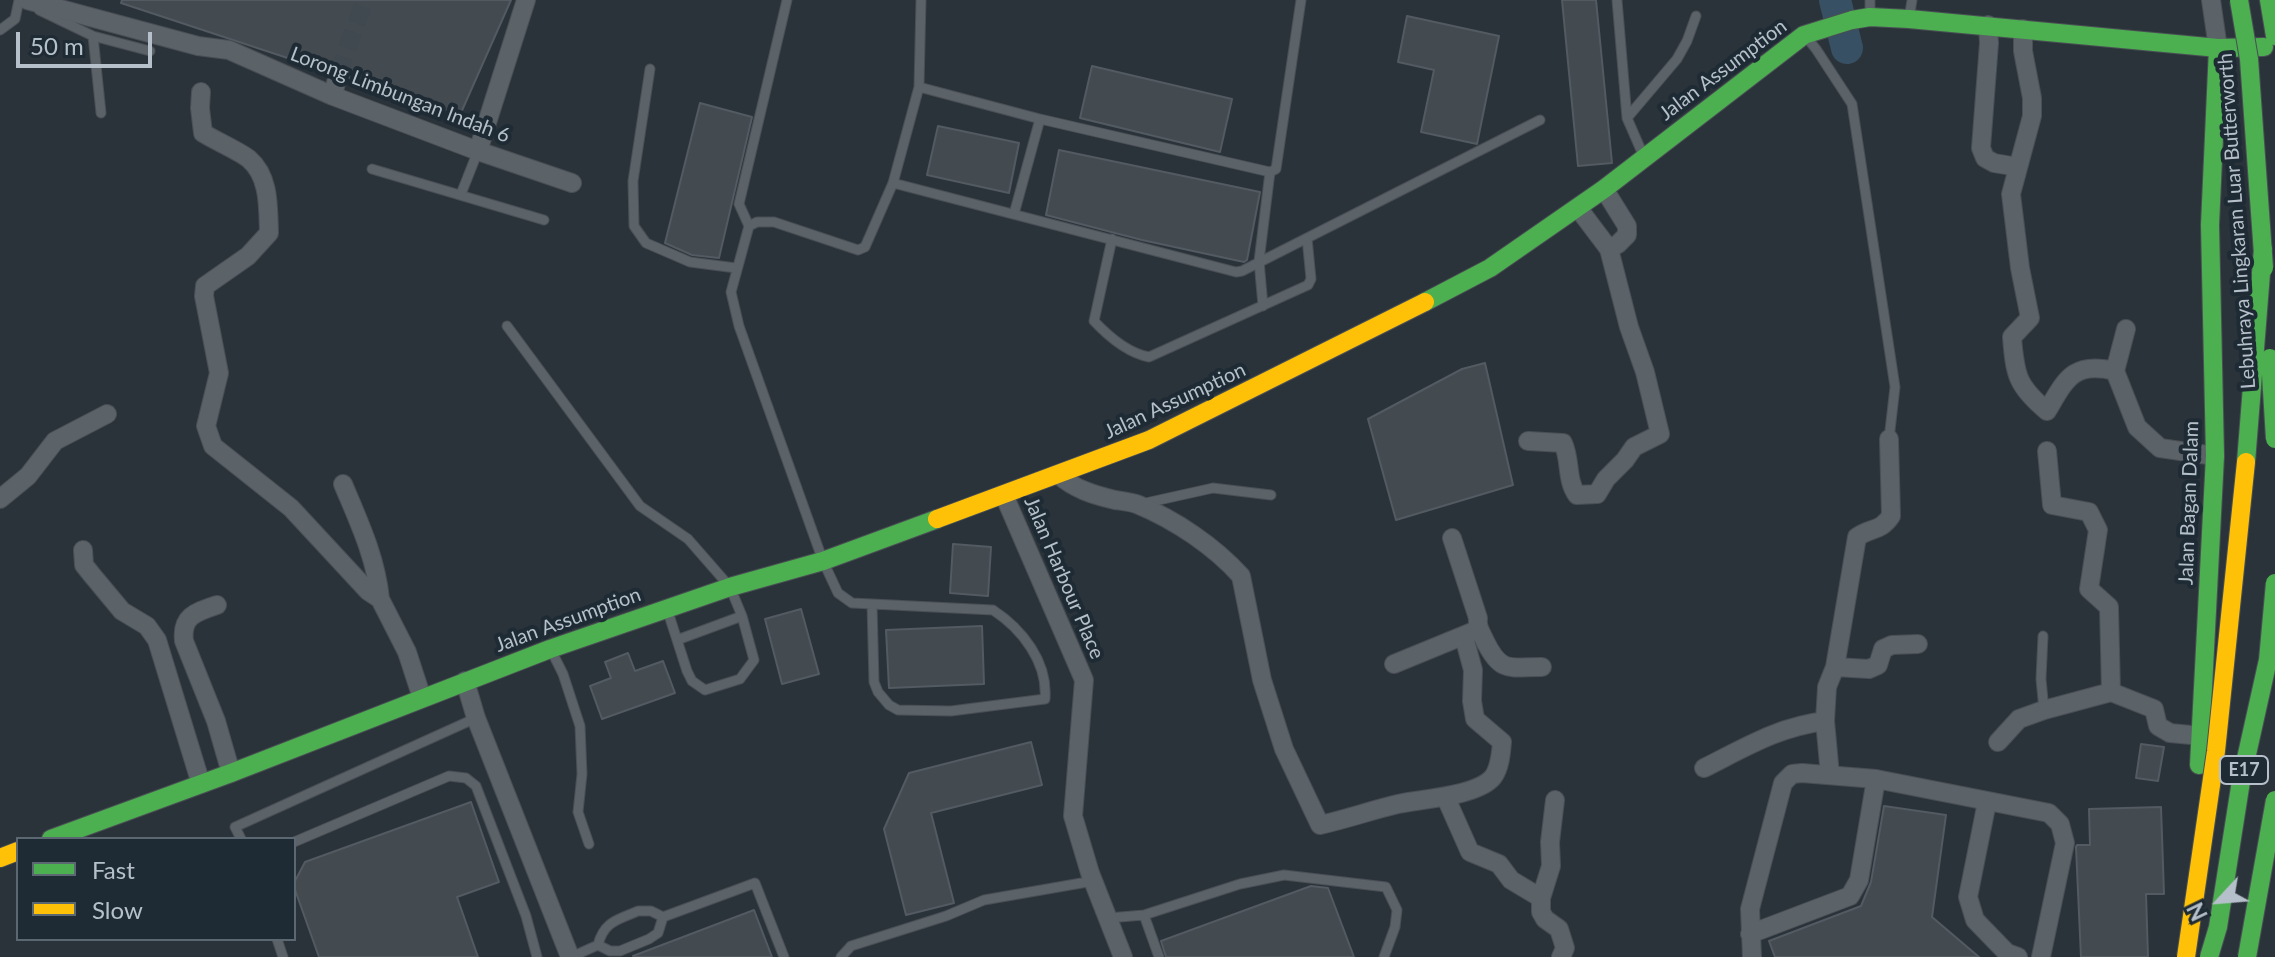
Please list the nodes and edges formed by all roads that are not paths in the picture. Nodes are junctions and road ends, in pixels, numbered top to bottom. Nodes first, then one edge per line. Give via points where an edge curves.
1 (23, 0) edge
2 (526, 0) edge
3 (787, 0) edge
4 (921, 0) edge
5 (1301, 0) edge
6 (1617, 0) edge
7 (2211, 0) edge
8 (2239, 0) edge
9 (2269, 0) edge
10 (1911, 9) edge
11 (1864, 12) edge
12 (1696, 16) dead end
13 (2023, 29) junction
14 (0, 30) edge
15 (1804, 35) junction
16 (93, 36) junction
17 (2275, 36) edge
18 (1988, 43) junction
19 (2275, 46) edge
20 (2218, 48) junction
21 (150, 51) dead end
22 (650, 69) dead end
23 (338, 74) tunnel mouth
24 (919, 87) junction
25 (201, 92) dead end
26 (333, 96) junction
27 (101, 113) dead end
28 (1627, 118) junction
29 (1040, 119) junction
30 (1540, 120) dead end
31 (478, 151) junction
32 (1644, 159) junction
33 (2018, 167) junction
34 (372, 169) dead end
35 (1270, 172) junction
36 (572, 183) dead end
37 (893, 183) junction
38 (1604, 189) junction
39 (461, 194) junction
40 (1578, 208) junction
41 (1014, 214) junction
42 (544, 220) dead end
43 (749, 226) junction
44 (1307, 238) junction
45 (1112, 239) junction
46 (2263, 248) junction
47 (1609, 249) junction
48 (1259, 261) junction
49 (736, 268) junction
50 (1263, 306) junction
51 (507, 326) dead end
52 (2126, 329) dead end
53 (2115, 371) junction
54 (107, 414) dead end
55 (1889, 439) joint
56 (2275, 439) edge
57 (1528, 441) dead end
58 (2047, 451) dead end
59 (2215, 456) junction
60 (1059, 475) junction
61 (343, 484) dead end
62 (1004, 495) junction
63 (1271, 495) dead end
64 (0, 499) edge
65 (1138, 504) junction
66 (1452, 538) dead end
67 (83, 550) dead end
68 (823, 561) junction
69 (2275, 583) edge
70 (730, 587) junction
71 (380, 599) junction
72 (872, 604) junction
73 (217, 605) dead end
74 (667, 608) junction
75 (742, 616) junction
76 (1470, 632) junction
77 (2043, 636) dead end
78 (677, 640) junction
79 (1918, 644) dead end
80 (550, 649) junction
81 (1394, 664) dead end
82 (1542, 667) dead end
83 (1835, 667) junction
84 (465, 681) junction
85 (2111, 692) junction
86 (422, 698) junction
87 (2044, 710) junction
88 (476, 718) junction
89 (1825, 721) junction
90 (1998, 742) dead end
91 (2201, 745) junction
92 (1704, 768) dead end
93 (231, 773) junction
94 (1830, 775) junction
95 (1876, 779) junction
96 (201, 784) junction
97 (2275, 797) edge
98 (1446, 798) junction
99 (1555, 800) dead end
100 (1987, 802) junction
101 (2194, 811) junction
102 (2275, 818) edge
103 (56, 837) edge
104 (240, 837) edge
105 (296, 841) edge
106 (589, 844) dead end
107 (1093, 881) junction
108 (1541, 898) junction
109 (1144, 915) junction
110 (663, 917) junction
111 (1108, 918) junction
112 (1750, 934) junction
113 (598, 945) junction
114 (537, 957) edge
115 (570, 957) edge
116 (784, 957) edge
117 (841, 957) edge
118 (1123, 957) edge
119 (1159, 957) edge
120 (1384, 957) edge
121 (1561, 957) edge
122 (1752, 957) edge
123 (2018, 957) edge
124 (2041, 957) edge
125 (2171, 957) edge
126 (2186, 957) edge
127 (2209, 957) edge
128 (2247, 957) edge

1 - 14 lane via 15,19
1 - 16 lane
1 - 26 street, Lorong Limbungan Indah 6 via 229,50
2 - 31 street
3 - 43 lane via 739,204
4 - 24 lane
5 - 35 lane via 1276,169
6 - 28 lane
7 - 20 street
8 - 46 main road, Lebuhraya Lingkaran Luar Butterworth, bridge via 2249,59
9 - 17 main road
10 - 11 main road, Jalan Assumption
10 - 18 main road, Jalan Assumption
11 - 15 main road, Jalan Assumption
12 - 28 lane via 1677,59
13 - 18 main road, Jalan Assumption
13 - 20 main road, Jalan Assumption
13 - 33 street via 2032,116
15 - 32 main road, Jalan Assumption
15 - 55 lane via 1852,104 1895,387
16 - 21 lane
16 - 27 lane
18 - 33 street via 1981,148 1994,163
19 - 20 main road, Jalan Assumption
20 - 59 main road, Jalan Bagan Dalam via 2210,225
22 - 49 lane via 633,181 634,226 646,243 690,262
23 - 26 street
24 - 29 lane
24 - 37 lane
25 - 71 street via 203,133 249,159 268,197 269,233 248,256 205,286 219,373 206,426 213,446 291,508
26 - 31 street, Lorong Limbungan Indah 6
28 - 32 lane
29 - 35 lane
29 - 41 lane
30 - 44 lane
31 - 36 street, Lorong Limbungan Indah 6
31 - 39 lane
32 - 38 main road, Jalan Assumption
33 - 53 street via 2011,194 2030,318 2012,337 2020,384 2047,411 2065,379 2099,367
34 - 39 lane
35 - 48 lane
37 - 41 lane
37 - 43 lane via 869,240 858,250 774,222
38 - 40 main road, Jalan Assumption
38 - 47 street via 1627,226 1627,235
39 - 42 lane
40 - 47 street
40 - 60 main road, Jalan Assumption via 1490,268 1352,340 1149,440
41 - 45 lane
43 - 49 lane
44 - 48 lane
44 - 50 lane via 1308,285
45 - 48 lane via 1236,272
45 - 50 lane via 1094,321 1139,355 1149,357
46 - 56 main road, Lebuhraya Lingkaran Luar Butterworth, bridge
46 - 126 main road, bridge via 2216,751
47 - 57 street via 1660,434 1634,447 1597,494 1577,495 1563,443
48 - 50 lane
49 - 68 lane via 731,292 739,326
51 - 70 lane via 640,506 688,539
52 - 53 street
53 - 59 street via 2137,427 2160,448
54 - 64 street via 55,441 28,476
55 - 83 street via 1891,516 1884,526 1857,537
58 - 85 street via 2052,505 2089,512 2098,530 2089,589 2109,607
59 - 91 main road, Jalan Bagan Dalam
60 - 62 main road, Jalan Assumption
60 - 65 street via 1071,486
61 - 71 street via 370,548
62 - 68 main road, Jalan Assumption
62 - 107 street, Jalan Harbour Place via 1084,680 1073,816
63 - 65 lane via 1213,488
65 - 98 street via 1199,540 1241,576 1262,680 1284,749 1320,825
66 - 76 street via 1478,618
67 - 96 street via 84,565 92,575 122,611 147,626 157,640
68 - 70 main road, Jalan Assumption
68 - 72 lane via 838,593 852,603
69 - 127 main road, E17, bridge via 2268,660
70 - 74 main road, Jalan Assumption
70 - 75 lane
71 - 86 street via 407,652
72 - 72 lane via 993,610 1012,623 1042,664 1045,699 951,711 898,710 874,682
73 - 93 street via 200,611 182,628
74 - 78 lane
74 - 80 main road, Jalan Assumption
75 - 78 lane
75 - 78 lane via 754,660 740,679 705,690 692,681
76 - 81 street
76 - 82 street via 1499,664
76 - 98 street via 1475,719 1502,742 1500,761 1493,778 1483,785
77 - 87 lane
79 - 83 street via 1883,649 1878,665 1869,669
80 - 84 main road, Jalan Assumption
80 - 106 lane via 580,726 578,812
83 - 89 street via 1827,687
84 - 86 main road, Jalan Assumption
84 - 88 street
85 - 87 street
85 - 91 street via 2154,709 2158,726
86 - 93 main road, Jalan Assumption
87 - 90 street via 2019,719
88 - 104 lane via 235,827
88 - 115 street
89 - 92 street via 1775,732
89 - 94 street
91 - 97 main road via 2206,771 2216,782
91 - 101 main road, Jalan Bagan Dalam
93 - 96 main road, Jalan Assumption
94 - 95 street
94 - 112 street via 1792,774 1783,783 1750,909
95 - 100 street
95 - 112 street via 1859,880 1850,896
96 - 103 main road, Jalan Assumption
97 - 128 main road, E17, bridge
98 - 108 street via 1470,852 1499,864 1511,880
99 - 108 street via 1551,866
100 - 123 street via 1968,897 1975,920 2007,953
100 - 124 street via 2049,813 2060,824 2065,843
101 - 102 main road via 2213,806
101 - 125 main road, Jalan Bagan Dalam
105 - 114 lane via 449,776 466,778 476,786
107 - 111 street, Jalan Harbour Place
107 - 117 lane via 984,900 851,946
108 - 121 street via 1541,912 1563,939
109 - 111 lane
109 - 119 lane
109 - 120 lane via 1284,875 1386,887 1397,910
110 - 113 lane via 658,933 649,939 620,951
110 - 113 lane via 638,911 607,925
110 - 116 lane via 755,883
111 - 118 street, Jalan Harbour Place
112 - 122 street
113 - 115 lane

